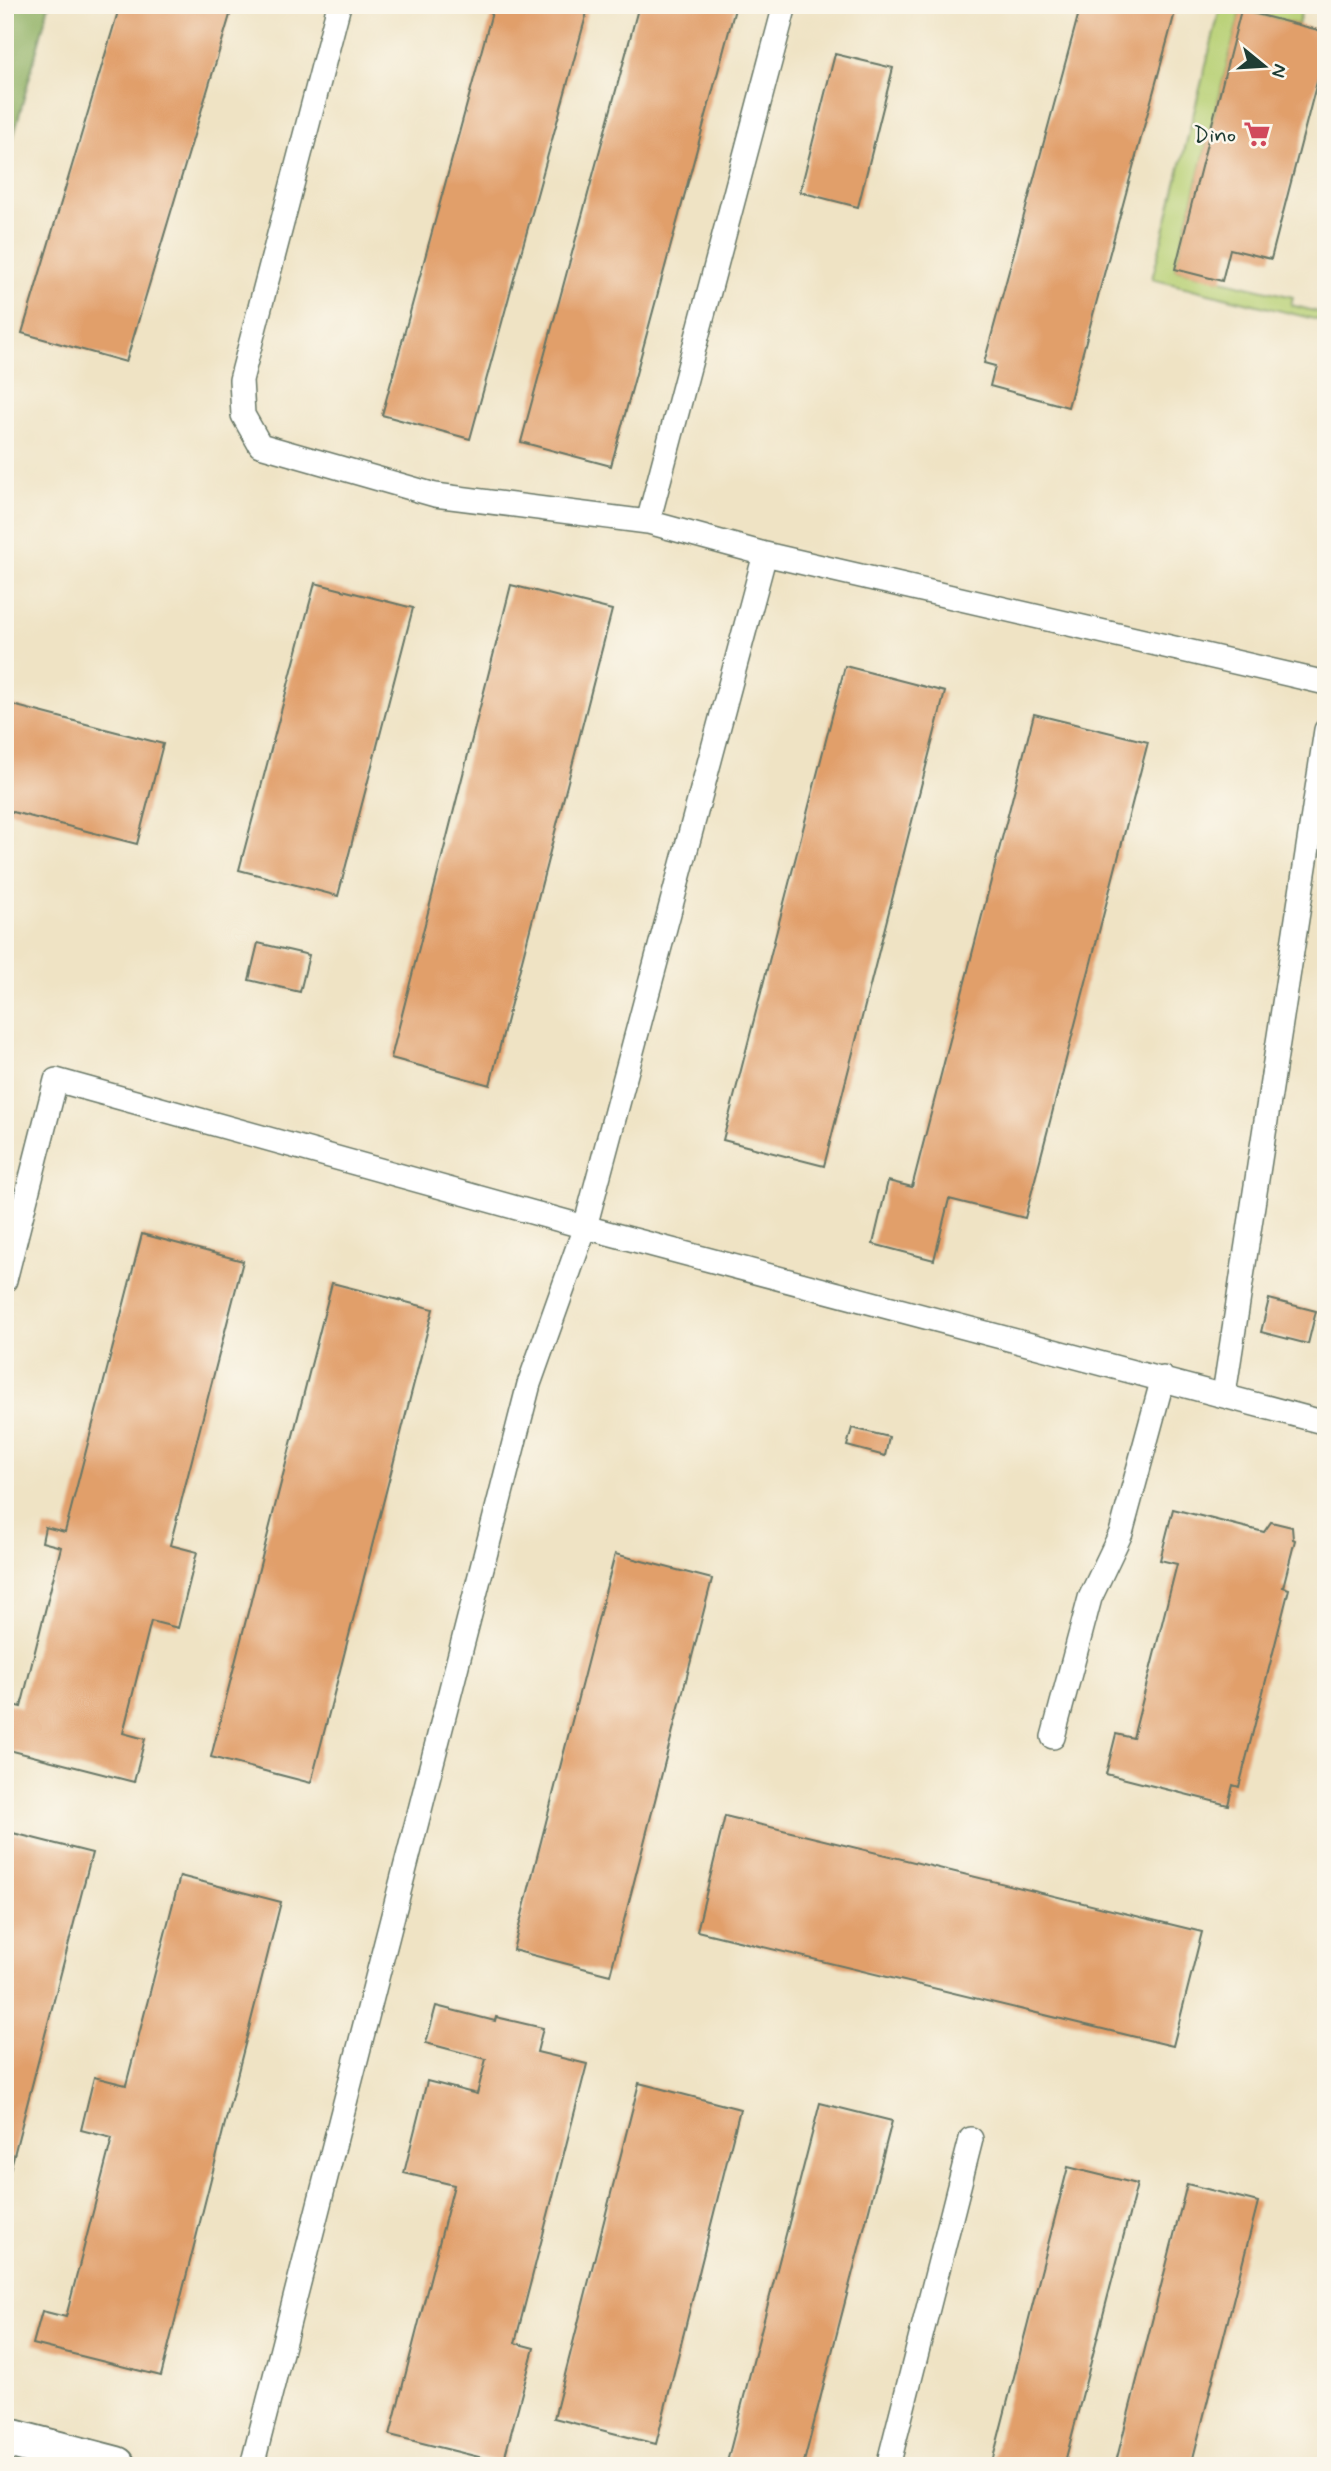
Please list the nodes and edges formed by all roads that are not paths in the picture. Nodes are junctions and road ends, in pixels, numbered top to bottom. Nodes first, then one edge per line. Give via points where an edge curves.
1 (339, 5) edge
2 (785, 5) edge
3 (648, 522) junction
4 (765, 554) junction
5 (1326, 683) edge
6 (1326, 730) edge
7 (585, 1227) junction
8 (5, 1280) edge
9 (1163, 1378) junction
10 (1224, 1394) junction
11 (1326, 1423) edge
12 (1053, 1737) dead end
13 (971, 2139) dead end
14 (5, 2437) edge
15 (116, 2466) edge
16 (252, 2466) edge
17 (888, 2466) edge

1 - 3 lane via 241,380 243,415 260,445 435,495
2 - 3 lane
3 - 4 lane
4 - 5 lane
4 - 7 lane
6 - 10 lane
7 - 8 lane via 56,1080
7 - 9 lane
7 - 16 lane via 529,1384
9 - 10 lane
9 - 12 lane via 1121,1533 1090,1598
10 - 11 lane
13 - 17 lane
14 - 15 street

